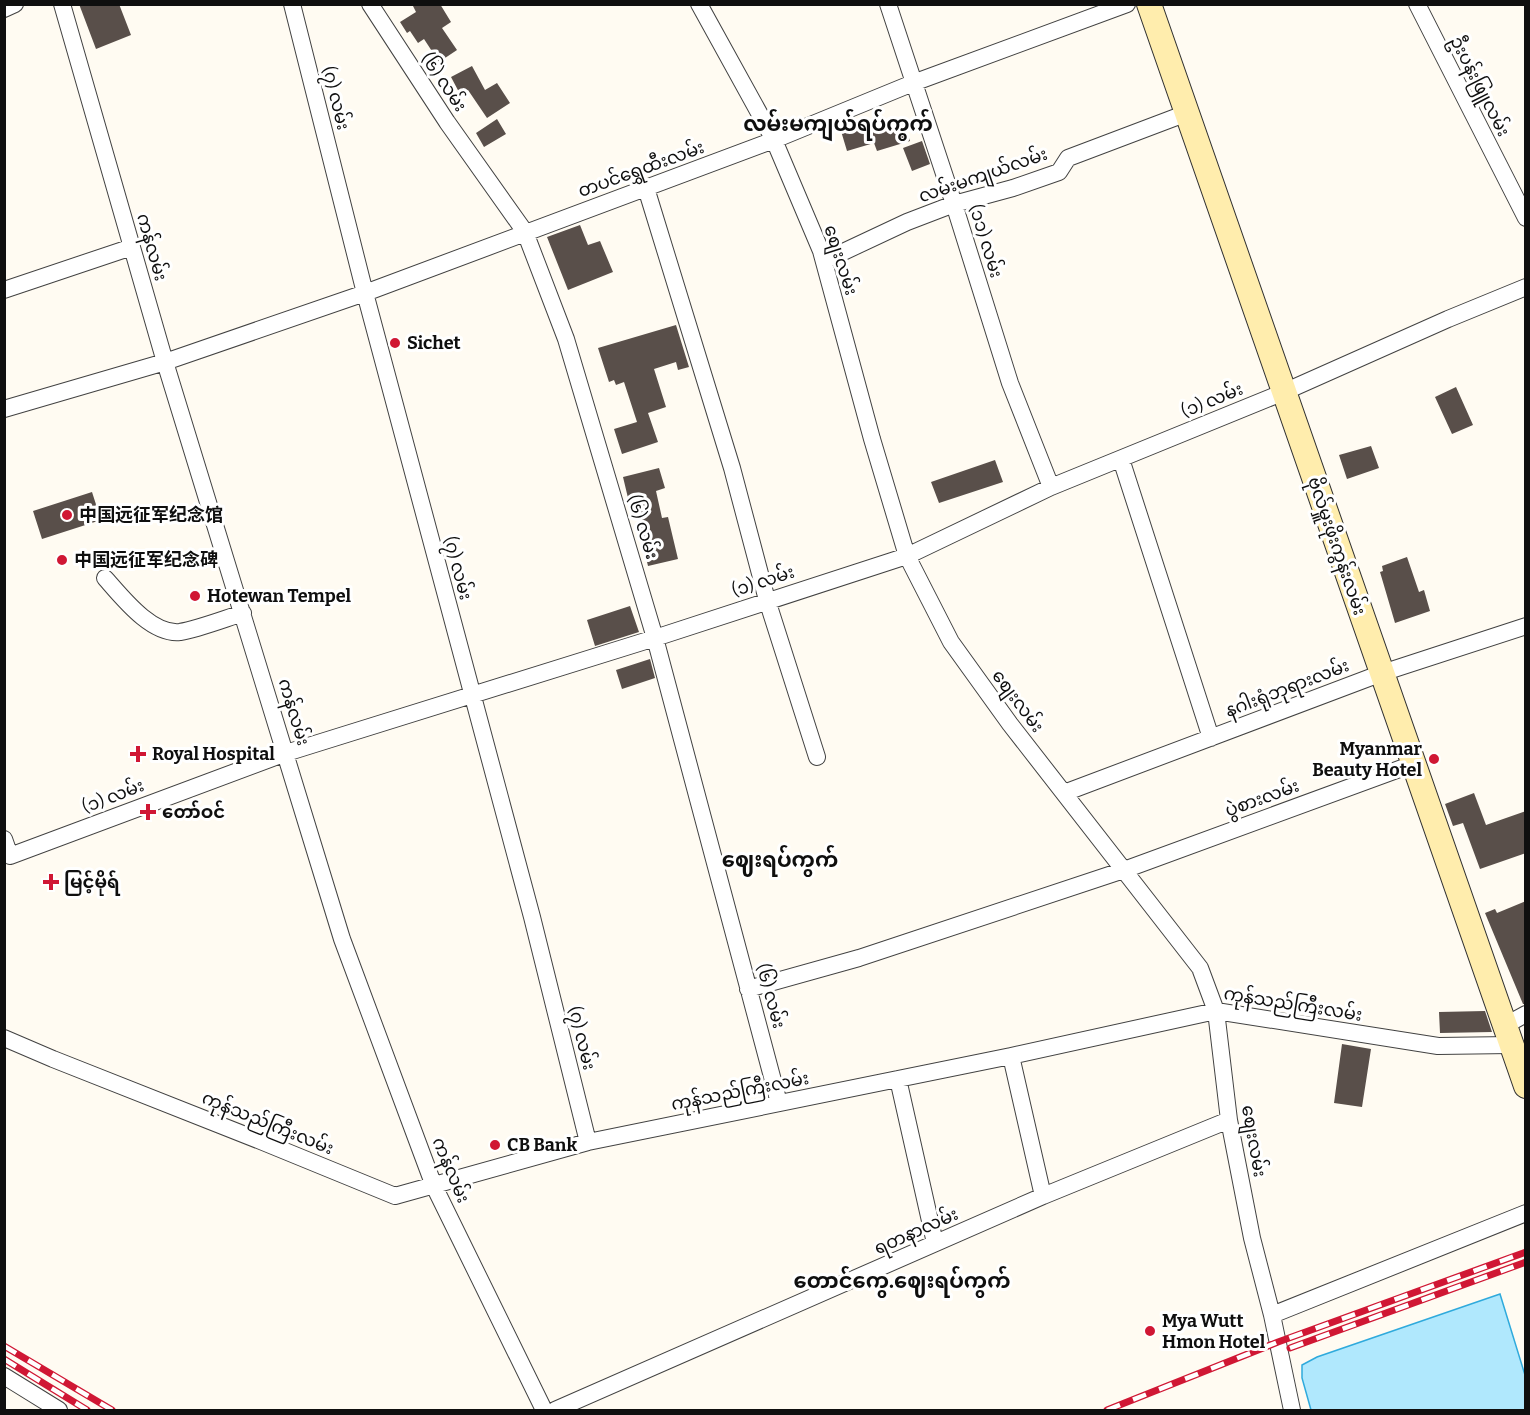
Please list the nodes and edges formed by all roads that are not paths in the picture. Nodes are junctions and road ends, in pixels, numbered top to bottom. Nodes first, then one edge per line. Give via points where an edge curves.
1 (15, 4) edge
2 (62, 4) edge
3 (291, 4) edge
4 (370, 4) edge
5 (699, 4) edge
6 (888, 4) edge
7 (1127, 4) edge
8 (1149, 4) edge
9 (1417, 4) edge
10 (4, 9) edge
11 (913, 82) junction
12 (1187, 113) junction
13 (774, 140) junction
14 (646, 188) junction
15 (954, 204) junction
16 (1526, 218) edge
17 (525, 232) junction
18 (132, 247) junction
19 (824, 261) junction
20 (1526, 287) edge
21 (4, 290) edge
22 (365, 293) junction
23 (165, 362) junction
24 (1284, 392) junction
25 (4, 409) edge
26 (1121, 459) junction
27 (1051, 487) junction
28 (907, 556) junction
29 (105, 578) dead end
30 (767, 600) junction
31 (243, 613) junction
32 (1526, 626) edge
33 (656, 638) junction
34 (1382, 673) junction
35 (472, 696) junction
36 (1211, 738) junction
37 (286, 753) junction
38 (817, 757) dead end
39 (1413, 764) junction
40 (1064, 793) junction
41 (4, 839) edge
42 (7, 857) edge
43 (1124, 870) junction
44 (748, 989) junction
45 (1216, 1011) junction
46 (1526, 1014) edge
47 (1508, 1035) junction
48 (4, 1038) edge
49 (1011, 1056) junction
50 (898, 1079) junction
51 (1526, 1086) edge
52 (779, 1103) junction
53 (1229, 1120) junction
54 (588, 1142) junction
55 (434, 1186) junction
56 (1043, 1196) junction
57 (1526, 1213) edge
58 (936, 1243) junction
59 (1272, 1315) junction
60 (4, 1376) edge
61 (59, 1410) edge
62 (544, 1410) edge
63 (555, 1410) edge
64 (1292, 1410) edge

1 - 10 street
2 - 18 street, ကန်လမ်း
3 - 22 street, (၇) လမ်း
4 - 17 street, (၆) လမ်း
5 - 13 street, စျေးလမ်း
6 - 11 street, (၁၁) လမ်း
7 - 11 street, တပင်ရွှေထီးလမ်း
8 - 12 street, ဗိုလ်မှူးဖိုးကွန်းလမ်း
9 - 16 street, ဦးပန်းဖြူလမ်း
11 - 13 street, တပင်ရွှေထီးလမ်း
11 - 15 street, (၁၁) လမ်း
12 - 15 street, လမ်းမကျယ်လမ်း via 1068,158 1059,172
12 - 24 street, ဗိုလ်မှူးဖိုးကွန်းလမ်း
13 - 14 street, တပင်ရွှေထီးလမ်း
13 - 19 street, စျေးလမ်း
14 - 17 street, တပင်ရွှေထီးလမ်း
14 - 30 street via 732,468
15 - 19 street, လမ်းမကျယ်လမ်း
15 - 27 street, (၁၁) လမ်း via 1010,383
17 - 22 street, တပင်ရွှေထီးလမ်း
17 - 33 street, (၆) လမ်း via 566,339
18 - 21 street
18 - 23 street, ကန်လမ်း
19 - 28 street, စျေးလမ်း
20 - 24 street, (၁) လမ်း
22 - 23 street, တပင်ရွှေထီးလမ်း
22 - 35 street, (၇) လမ်း
23 - 25 street, တပင်ရွှေထီးလမ်း
23 - 31 street, ကန်လမ်း
24 - 26 street, (၁) လမ်း
24 - 34 street, ဗိုလ်မှူးဖိုးကွန်းလမ်း
26 - 27 street, (၁) လမ်း
26 - 36 street
27 - 28 street, (၁) လမ်း
28 - 30 street, (၁) လမ်း
28 - 40 street, စျေးလမ်း via 951,642
29 - 31 street via 143,619 166,629 178,632
30 - 33 street, (၁) လမ်း
30 - 38 street
31 - 37 street, ကန်လမ်း
32 - 34 street, နဂါးရုံဘုရားလမ်း
33 - 35 street, (၁) လမ်း
33 - 44 street, (၆) လမ်း
34 - 36 street, နဂါးရုံဘုရားလမ်း
34 - 39 street, ဗိုလ်မှူးဖိုးကွန်းလမ်း
35 - 37 street, (၁) လမ်း
35 - 54 street, (၇) လမ်း
36 - 40 street, နဂါးရုံဘုရားလမ်း
37 - 42 street, (၁) လမ်း
37 - 55 street, ကန်လမ်း via 342,939
39 - 43 street, ပွဲစားလမ်း
39 - 47 street, ဗိုလ်မှူးဖိုးကွန်းလမ်း
40 - 43 street, စျေးလမ်း
41 - 42 street, (၁) လမ်း
43 - 44 street, ပွဲစားလမ်း via 859,958
43 - 45 street, စျေးလမ်း via 1200,968
44 - 52 street, (၆) လမ်း
45 - 47 street, ကုန်သည်ကြီးလမ်း via 1437,1046
45 - 49 street, ကုန်သည်ကြီးလမ်း
45 - 53 street, စျေးလမ်း
46 - 47 street
47 - 51 street, ဗိုလ်မှူးဖိုးကွန်းလမ်း
48 - 55 street, ကုန်သည်ကြီးလမ်း via 395,1196
49 - 50 street, ကုန်သည်ကြီးလမ်း
49 - 56 street
50 - 52 street, ကုန်သည်ကြီးလမ်း
50 - 58 street
52 - 54 street, ကုန်သည်ကြီးလမ်း
53 - 56 street, ရတနာလမ်း
53 - 59 street, စျေးလမ်း
54 - 55 street, ကုန်သည်ကြီးလမ်း
55 - 62 street, ကန်လမ်း
56 - 58 street, ရတနာလမ်း
57 - 59 street
58 - 63 street, ရတနာလမ်း
59 - 64 street, စျေးလမ်း
60 - 61 street

